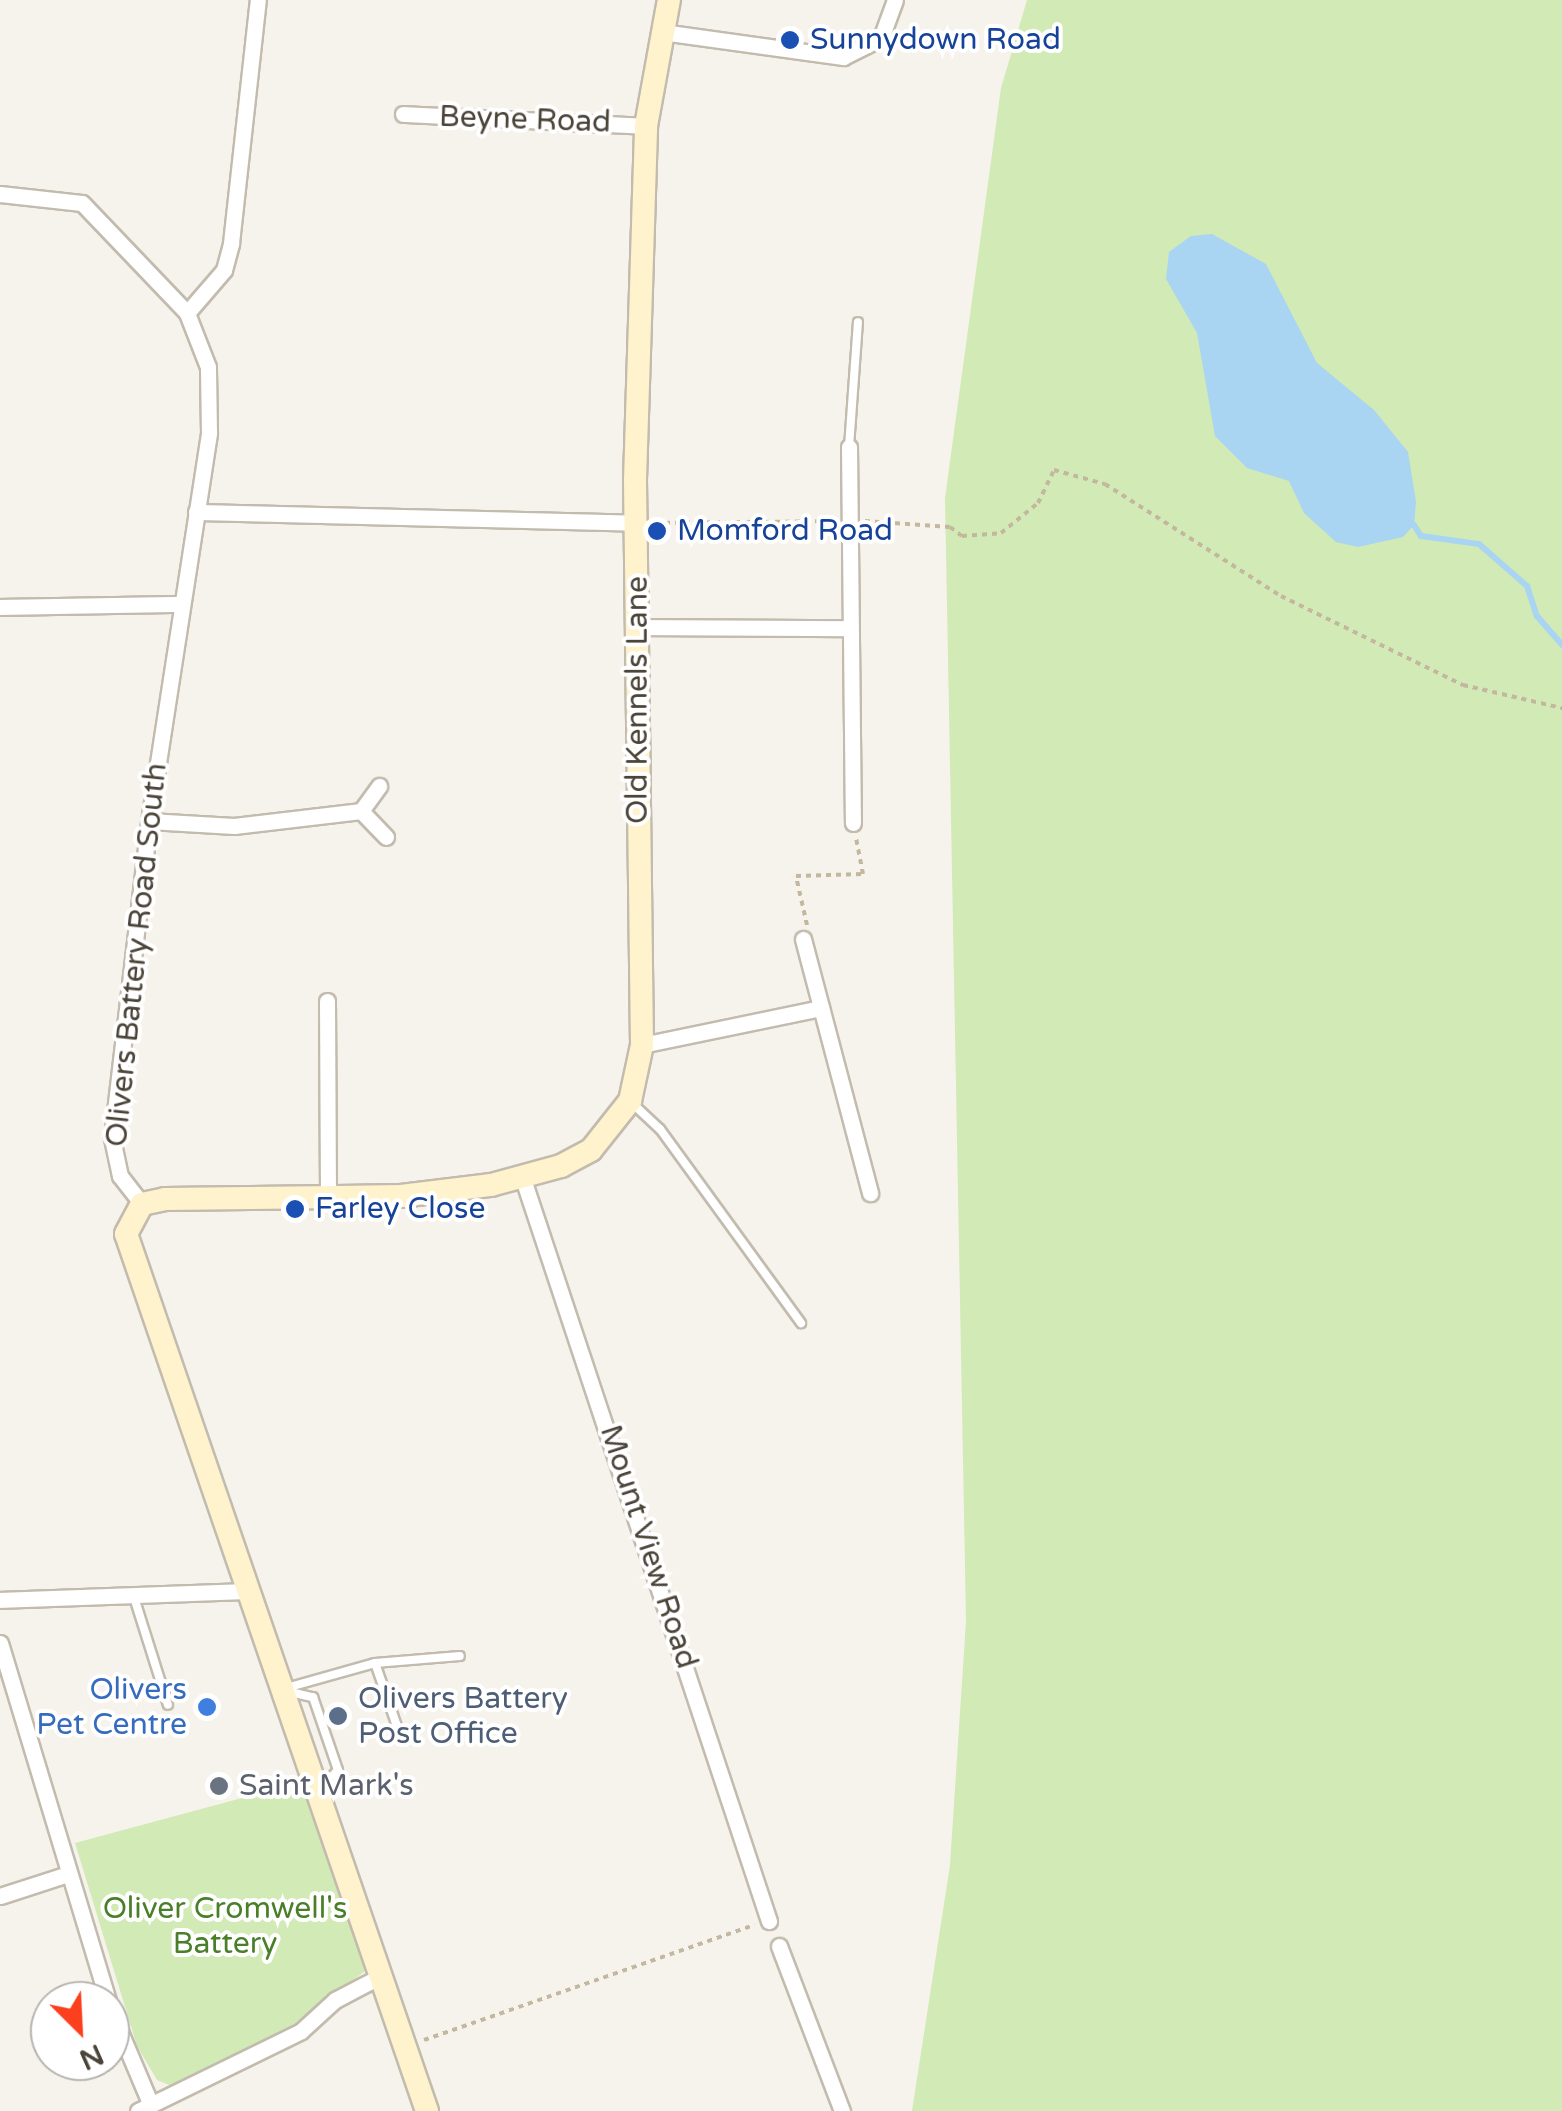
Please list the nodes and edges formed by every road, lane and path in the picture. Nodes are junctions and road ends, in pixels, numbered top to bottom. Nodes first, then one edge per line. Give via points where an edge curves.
1 (258, 0) edge
2 (669, 0) edge
3 (895, 0) edge
4 (662, 32) junction
5 (403, 114) dead end
6 (646, 126) junction
7 (0, 194) edge
8 (186, 313) junction
9 (858, 322) dead end
10 (849, 447) joint
11 (196, 512) junction
12 (846, 521) junction
13 (639, 523) junction
14 (180, 604) junction
15 (0, 607) edge
16 (639, 627) junction
17 (848, 628) junction
18 (1562, 708) edge
19 (379, 786) dead end
20 (361, 812) junction
21 (149, 822) junction
22 (853, 823) joint
23 (386, 837) dead end
24 (803, 939) joint
25 (328, 1000) dead end
26 (821, 1008) junction
27 (642, 1045) junction
28 (630, 1101) junction
29 (522, 1176) junction
30 (870, 1193) dead end
31 (328, 1194) junction
32 (142, 1204) junction
33 (801, 1323) dead end
34 (246, 1591) junction
35 (133, 1594) junction
36 (0, 1600) edge
37 (0, 1643) edge
38 (460, 1656) dead end
39 (375, 1663) junction
40 (282, 1690) junction
41 (168, 1705) dead end
42 (398, 1729) dead end
43 (68, 1874) junction
44 (0, 1896) edge
45 (769, 1920) joint
46 (780, 1946) dead end
47 (381, 1976) junction
48 (102, 1981) edge
49 (405, 2046) junction
50 (130, 2065) edge
51 (145, 2108) edge
52 (427, 2111) edge
53 (842, 2111) edge

1 - 8 street via 231,243 224,270
2 - 4 street, Old Kennels Lane
3 - 4 street via 881,38 843,57
4 - 6 street, Old Kennels Lane
5 - 6 street, Beyne Road
6 - 13 street, Old Kennels Lane
7 - 8 street via 82,202
8 - 11 street, Olivers Battery Road South via 202,341 212,394
9 - 10 lane
10 - 12 street
11 - 13 street
11 - 14 street, Olivers Battery Road South
12 - 13 path
12 - 17 street
12 - 18 path via 950,527 962,536 1001,532 1038,503 1054,470 1106,484 1281,596 1463,686
13 - 16 street, Old Kennels Lane
14 - 15 street
14 - 21 street, Olivers Battery Road South
16 - 17 street
16 - 27 street, Old Kennels Lane
17 - 22 street
19 - 20 street
20 - 21 street via 234,826
20 - 23 street
21 - 32 street, Olivers Battery Road South via 112,1138 120,1176
22 - 24 path via 863,874 796,876 809,916
24 - 26 street
25 - 31 street
26 - 27 street
26 - 30 street
27 - 28 street, Old Kennels Lane
28 - 29 street, Old Kennels Lane via 591,1150
28 - 33 lane via 660,1129
29 - 31 street, Old Kennels Lane via 455,1192
29 - 45 street, Mount View Road
31 - 32 street, Old Kennels Lane via 199,1195
32 - 34 street via 126,1234 130,1254
34 - 35 street
34 - 40 street
35 - 36 street
35 - 41 lane
37 - 43 street
38 - 39 lane
39 - 40 lane
39 - 42 lane
40 - 47 street
43 - 44 street
43 - 48 street
45 - 49 path
46 - 53 street
47 - 49 street
47 - 51 street via 335,2000 300,2031
49 - 52 street
50 - 51 street

